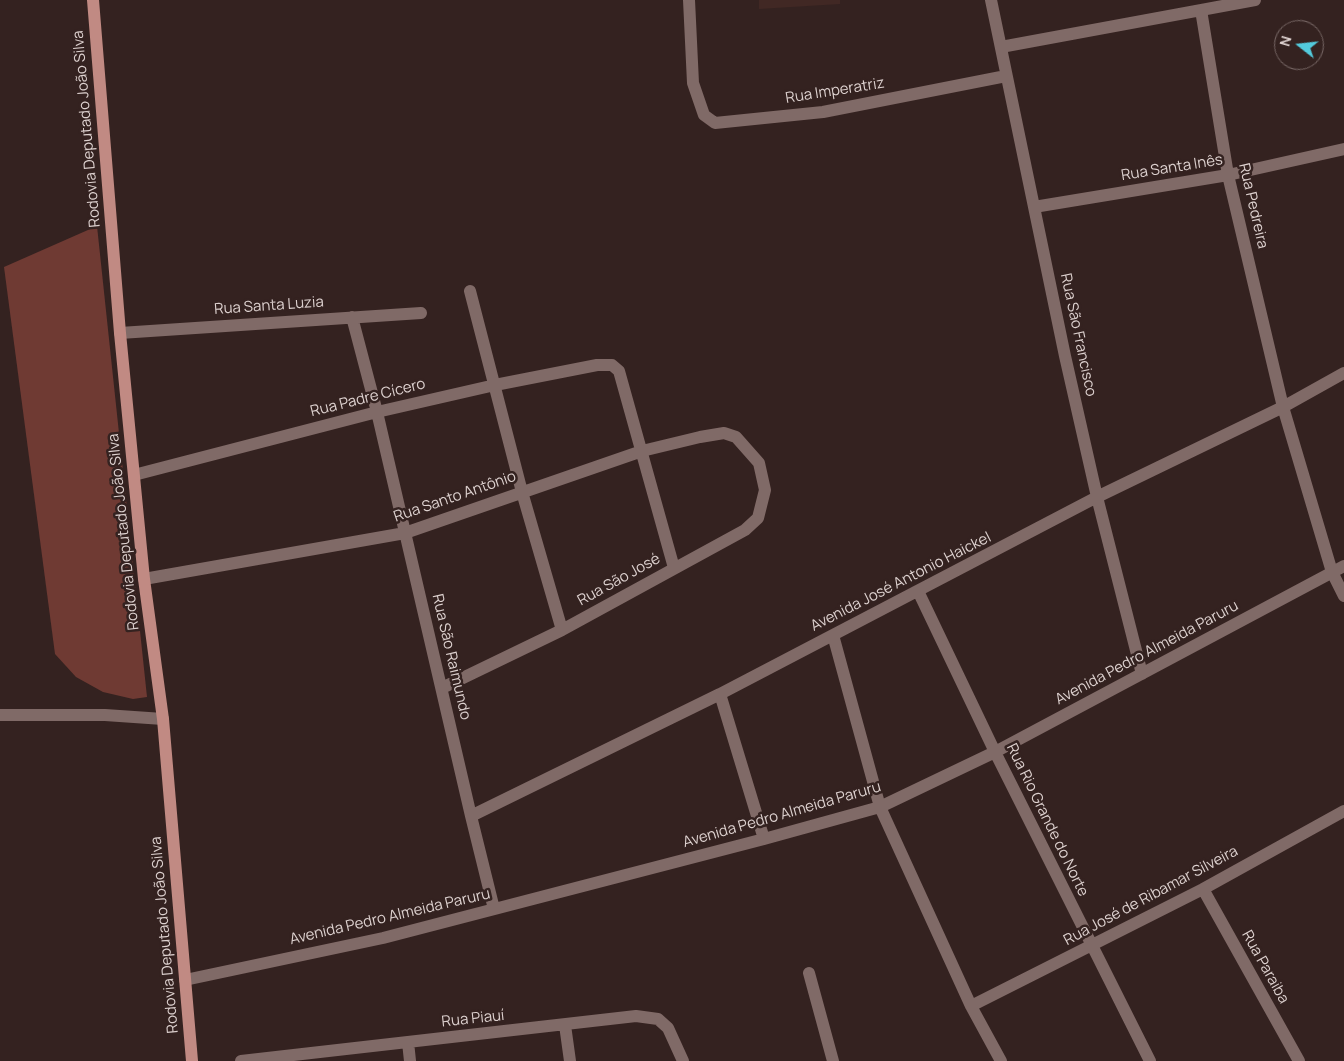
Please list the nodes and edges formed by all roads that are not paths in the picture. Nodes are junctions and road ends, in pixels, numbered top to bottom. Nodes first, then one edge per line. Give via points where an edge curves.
1 (93, 0) edge
2 (689, 0) edge
3 (991, 0) edge
4 (1255, 0) edge
5 (1201, 10) junction
6 (1000, 48) junction
7 (1006, 76) junction
8 (1344, 149) edge
9 (1228, 175) junction
10 (1034, 207) junction
11 (470, 291) dead end
12 (421, 313) dead end
13 (352, 317) junction
14 (120, 333) junction
15 (1344, 373) edge
16 (495, 385) junction
17 (1283, 407) junction
18 (377, 412) junction
19 (642, 451) junction
20 (759, 463) joint
21 (134, 475) junction
22 (522, 492) junction
23 (1097, 497) junction
24 (405, 533) junction
25 (1344, 566) edge
26 (674, 568) junction
27 (1332, 572) junction
28 (144, 579) junction
29 (918, 591) junction
30 (1344, 596) edge
31 (562, 630) junction
32 (833, 635) junction
33 (1142, 674) junction
34 (442, 688) junction
35 (720, 694) junction
36 (0, 715) edge
37 (163, 719) junction
38 (995, 752) junction
39 (880, 807) junction
40 (1344, 811) edge
41 (471, 816) junction
42 (764, 839) junction
43 (1203, 889) junction
44 (494, 909) junction
45 (1091, 946) junction
46 (809, 973) dead end
47 (185, 980) junction
48 (971, 1006) junction
49 (565, 1025) junction
50 (408, 1042) junction
51 (192, 1061) edge
52 (241, 1061) edge
53 (410, 1061) edge
54 (570, 1061) edge
55 (683, 1061) edge
56 (833, 1061) edge
57 (1001, 1061) edge
58 (1150, 1061) edge
59 (1299, 1061) edge

1 - 14 main road, Rodovia Deputado João Silva
2 - 7 street, Rua Imperatriz via 693,83 704,115 715,123 823,112
3 - 6 street, Rua São Francisco
4 - 5 street
5 - 6 street
5 - 9 street, Rua Pedreira
6 - 7 street, Rua São Francisco
7 - 10 street, Rua São Francisco
8 - 9 street, Rua Santa Inês
9 - 10 street, Rua Santa Inês
9 - 17 street, Rua Pedreira
10 - 23 street, Rua São Francisco
11 - 16 street
12 - 13 street, Rua Santa Luzia
13 - 14 street, Rua Santa Luzia
13 - 18 street, Rua São Raimundo
14 - 21 main road, Rodovia Deputado João Silva
15 - 17 street, Avenida José Antonio Haickel
16 - 18 street, Rua Padre Cícero
16 - 19 street, Rua Padre Cícero via 597,365 612,365 619,371
16 - 22 street
17 - 23 street, Avenida José Antonio Haickel
17 - 27 street, Rua Pedreira
18 - 21 street, Rua Padre Cícero
18 - 24 street, Rua São Raimundo
19 - 20 street, Rua Santo Antônio via 724,433 736,437
19 - 22 street, Rua Santo Antônio
19 - 26 street
20 - 26 street, Rua São José via 765,490 758,518 746,530
21 - 28 main road, Rodovia Deputado João Silva
22 - 24 street, Rua Santo Antônio
22 - 31 street
23 - 29 street, Avenida José Antonio Haickel
23 - 33 street, Rua São Francisco
24 - 28 street, Rua Santo Antônio
24 - 34 street, Rua São Raimundo
25 - 27 street, Avenida Pedro Almeida Paruru
26 - 31 street, Rua São José
27 - 30 street, Rua Pedreira
27 - 33 street, Avenida Pedro Almeida Paruru
28 - 37 main road, Rodovia Deputado João Silva
29 - 32 street, Avenida José Antonio Haickel
29 - 38 street, Rua Rio Grande do Norte
31 - 34 street, Rua São José
32 - 35 street, Avenida José Antonio Haickel
32 - 39 street
33 - 38 street, Avenida Pedro Almeida Paruru
34 - 41 street, Rua São Raimundo
35 - 41 street, Avenida José Antonio Haickel
35 - 42 street
36 - 37 street via 105,715
37 - 47 main road, Rodovia Deputado João Silva
38 - 39 street, Avenida Pedro Almeida Paruru
38 - 45 street, Rua Rio Grande do Norte
39 - 42 street, Avenida Pedro Almeida Paruru
39 - 48 street
40 - 43 street, Rua José de Ribamar Silveira
41 - 44 street, Rua São Raimundo
42 - 44 street, Avenida Pedro Almeida Paruru
43 - 45 street, Rua José de Ribamar Silveira
43 - 59 street, Rua Paraiba
44 - 47 street, Avenida Pedro Almeida Paruru via 383,938
45 - 48 street, Rua José de Ribamar Silveira
45 - 58 street, Rua Rio Grande do Norte
46 - 56 street
47 - 51 main road, Rodovia Deputado João Silva
48 - 57 street
49 - 50 street, Rua Piauí
49 - 54 street
49 - 55 street, Rua Piauí via 636,1016 658,1019 668,1028
50 - 52 street, Rua Piauí
50 - 53 street

